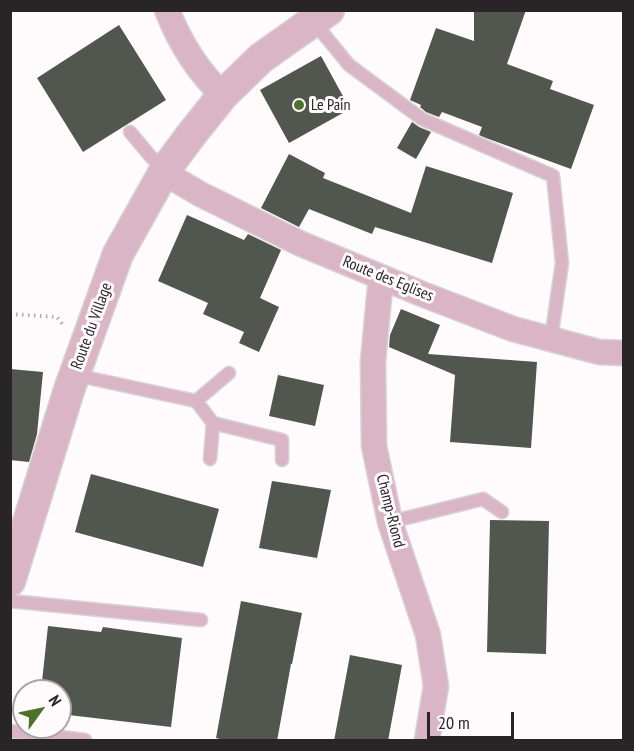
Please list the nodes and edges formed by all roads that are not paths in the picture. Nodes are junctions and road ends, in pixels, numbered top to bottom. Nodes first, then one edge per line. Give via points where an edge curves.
1 (167, 10) edge
2 (321, 16) edge
3 (223, 95) junction
4 (130, 132) dead end
5 (165, 170) junction
6 (381, 277) junction
7 (551, 339) junction
8 (624, 352) edge
9 (229, 373) dead end
10 (74, 375) junction
11 (196, 401) junction
12 (213, 423) junction
13 (210, 459) dead end
14 (282, 460) dead end
15 (502, 512) dead end
16 (390, 522) junction
17 (10, 581) edge
18 (10, 601) edge
19 (201, 620) dead end
20 (10, 731) edge
21 (85, 741) edge
22 (427, 741) edge

1 - 3 street via 184,47
2 - 3 street, Route du Village via 261,58
2 - 7 lane via 349,65 422,118 553,176 562,263
3 - 5 street, Route du Village
4 - 5 lane
5 - 6 street, Route des Eglises via 187,186 299,243
5 - 10 street, Route du Village via 118,254
6 - 7 street, Route des Eglises via 513,329
6 - 16 street, Champ-Riond via 373,362 374,446
7 - 8 street, Route des Eglises via 600,352
9 - 11 lane
10 - 11 lane
10 - 17 street, Route du Village
11 - 12 lane
12 - 13 lane
12 - 14 lane via 282,440
15 - 16 lane via 483,499
16 - 22 street, Champ-Riond via 428,636 436,686
18 - 19 lane
20 - 21 lane

